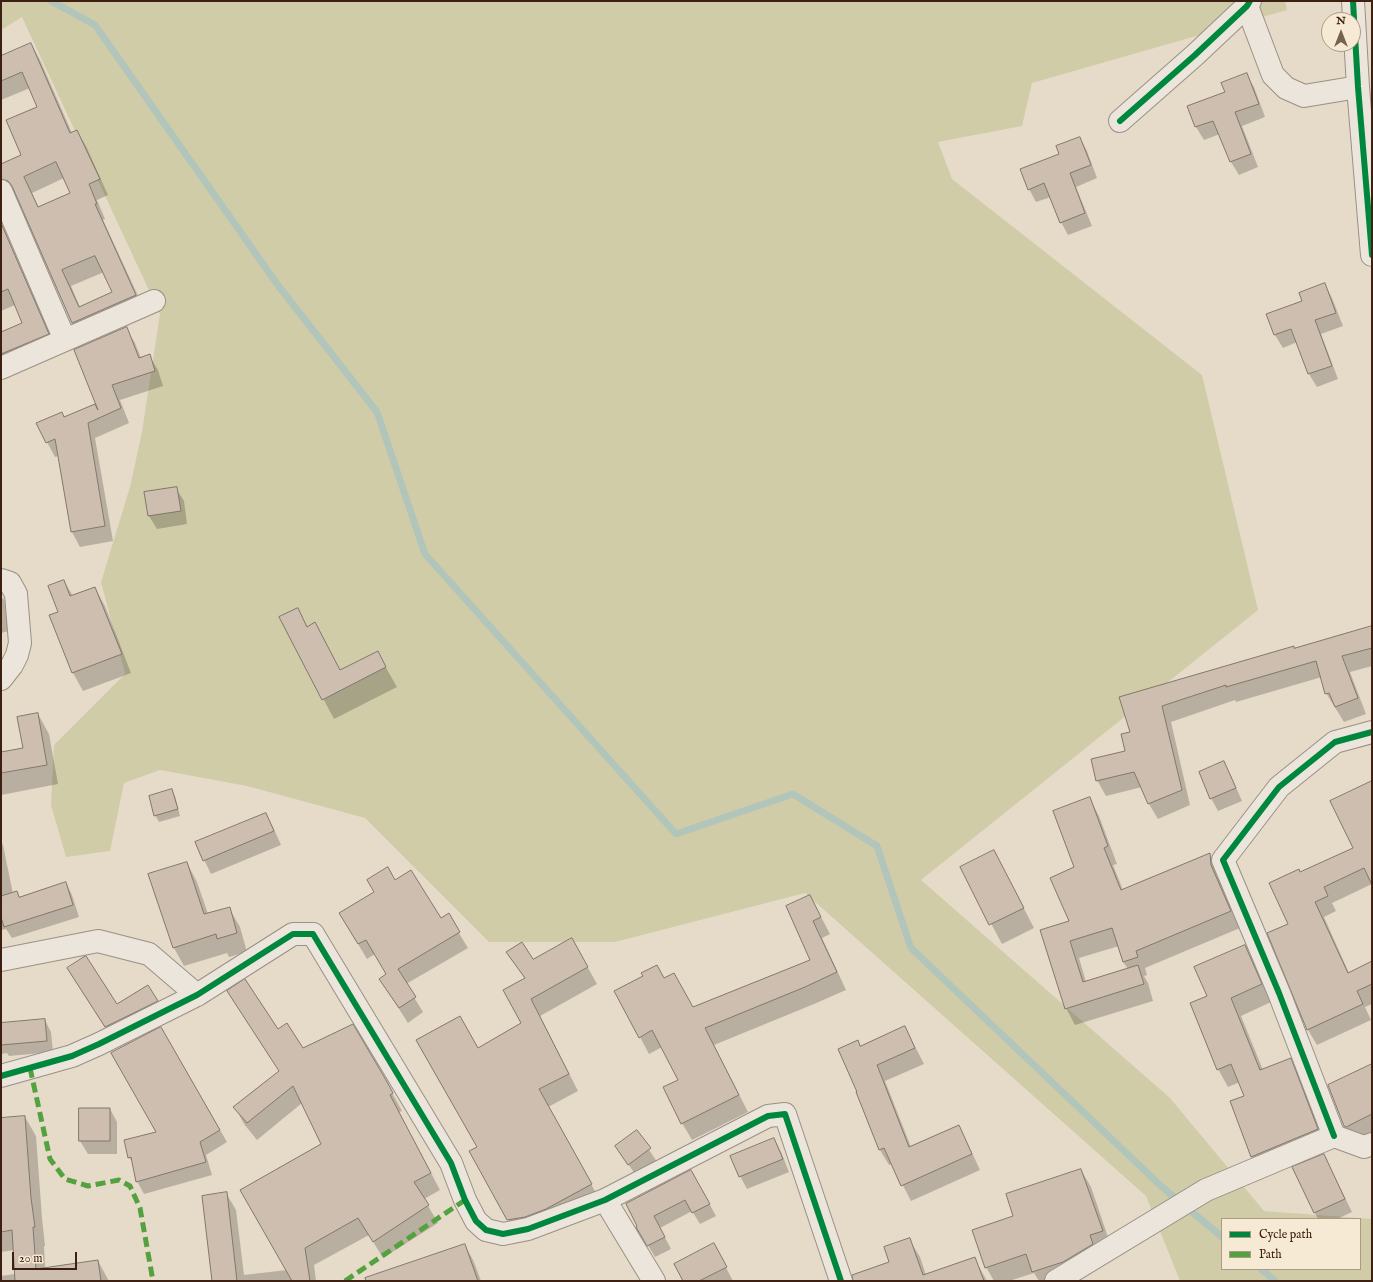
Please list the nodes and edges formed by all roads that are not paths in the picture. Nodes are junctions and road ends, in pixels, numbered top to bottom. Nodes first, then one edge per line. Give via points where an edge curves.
1 (1353, 1) edge
2 (1248, 4) edge
3 (1358, 87) junction
4 (1120, 121) dead end
5 (1, 191) edge
6 (1372, 255) edge
7 (154, 301) dead end
8 (65, 340) junction
9 (1, 368) edge
10 (1, 580) edge
11 (1, 679) edge
12 (1372, 732) edge
13 (1, 960) edge
14 (197, 995) junction
15 (1, 1076) edge
16 (1334, 1136) junction
17 (1372, 1144) edge
18 (605, 1200) junction
19 (654, 1281) edge
20 (841, 1281) edge
21 (1056, 1281) edge

1 - 3 street
2 - 3 street via 1273,75 1286,88 1304,96
2 - 4 street
3 - 6 street
5 - 8 street
7 - 8 street
8 - 9 street
10 - 11 street via 10,583 16,594 20,643 12,665
12 - 16 street via 1335,742 1279,787 1224,860
13 - 14 street via 98,941 149,954
14 - 15 street via 72,1056
14 - 18 street via 292,934 313,934 451,1163 476,1221 486,1230 503,1234 528,1229
16 - 17 street via 1364,1147
16 - 21 street via 1206,1190
18 - 19 street
18 - 20 street via 768,1116 785,1114

